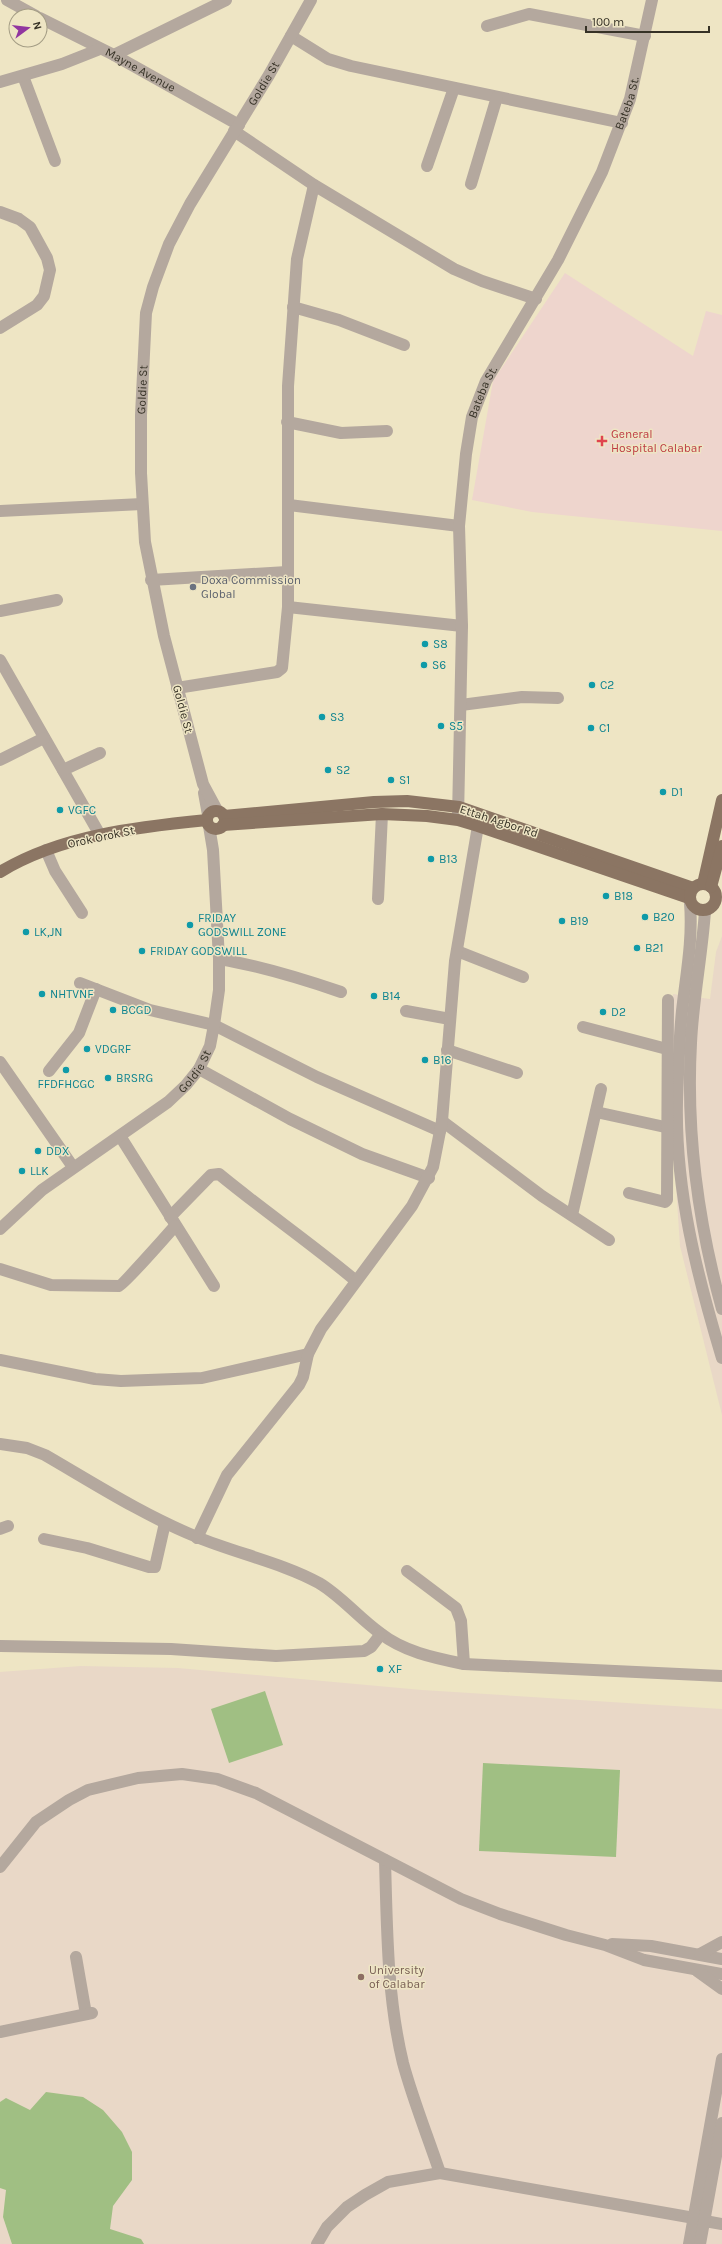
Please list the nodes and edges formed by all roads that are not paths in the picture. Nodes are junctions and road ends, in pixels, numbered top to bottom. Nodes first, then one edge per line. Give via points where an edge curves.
1 (7, 0) edge
2 (226, 0) edge
3 (311, 0) edge
4 (652, 0) edge
5 (22, 8) edge
6 (48, 22) edge
7 (487, 26) dead end
8 (291, 36) junction
9 (645, 36) junction
10 (100, 49) junction
11 (114, 55) junction
12 (23, 76) junction
13 (0, 82) edge
14 (454, 88) junction
15 (497, 97) junction
16 (622, 123) junction
17 (236, 128) junction
18 (55, 161) dead end
19 (427, 166) dead end
20 (471, 184) dead end
21 (314, 185) junction
22 (0, 212) edge
23 (536, 299) junction
24 (293, 307) junction
25 (0, 328) edge
26 (404, 345) dead end
27 (287, 422) junction
28 (387, 431) dead end
29 (142, 504) junction
30 (289, 505) junction
31 (0, 511) edge
32 (459, 526) junction
33 (287, 572) junction
34 (151, 580) junction
35 (57, 600) dead end
36 (288, 606) junction
37 (0, 611) edge
38 (462, 626) junction
39 (0, 660) edge
40 (177, 688) junction
41 (558, 698) dead end
42 (461, 705) junction
43 (44, 738) junction
44 (100, 753) dead end
45 (0, 760) edge
46 (63, 770) junction
47 (722, 800) edge
48 (459, 807) junction
49 (382, 814) junction
50 (215, 820) junction
51 (458, 820) junction
52 (478, 826) junction
53 (100, 835) junction
54 (722, 846) edge
55 (46, 850) junction
56 (0, 872) edge
57 (706, 898) edge
58 (378, 899) dead end
59 (82, 913) dead end
60 (457, 952) junction
61 (219, 959) junction
62 (523, 977) dead end
63 (80, 983) dead end
64 (96, 989) junction
65 (340, 992) dead end
66 (668, 1000) dead end
67 (406, 1011) dead end
68 (450, 1019) junction
69 (214, 1025) junction
70 (583, 1027) dead end
71 (667, 1049) junction
72 (447, 1050) junction
73 (0, 1062) edge
74 (199, 1068) junction
75 (49, 1071) dead end
76 (517, 1073) dead end
77 (601, 1089) dead end
78 (596, 1112) junction
79 (441, 1126) junction
80 (665, 1127) junction
81 (120, 1136) junction
82 (73, 1167) junction
83 (429, 1178) junction
84 (629, 1193) dead end
85 (572, 1215) junction
86 (173, 1221) junction
87 (0, 1229) edge
88 (609, 1240) dead end
89 (0, 1269) edge
90 (356, 1281) junction
91 (214, 1286) dead end
92 (722, 1309) edge
93 (308, 1354) junction
94 (722, 1358) edge
95 (0, 1360) edge
96 (0, 1444) edge
97 (165, 1523) junction
98 (197, 1538) junction
99 (44, 1539) dead end
100 (407, 1571) dead end
101 (380, 1634) junction
102 (0, 1646) edge
103 (464, 1664) junction
104 (722, 1676) edge
105 (385, 1860) junction
106 (0, 1867) edge
107 (722, 1942) edge
108 (605, 1945) junction
109 (700, 1954) junction
110 (76, 1957) dead end
111 (722, 1959) edge
112 (696, 1970) junction
113 (722, 1974) edge
114 (722, 1989) edge
115 (0, 2032) edge
116 (722, 2059) edge
117 (722, 2123) edge
118 (440, 2173) junction
119 (699, 2220) junction
120 (722, 2224) edge
121 (318, 2244) edge
122 (689, 2244) edge
123 (700, 2244) edge

1 - 5 street
2 - 11 street
3 - 8 street, Goldie St
4 - 9 street, Bateba St.
6 - 10 street, Mayne Avenue
7 - 9 street via 528,14
8 - 14 street via 328,59
8 - 17 street, Goldie St
9 - 16 street, Bateba St.
10 - 11 street, Mayne Avenue
10 - 12 street
11 - 17 street, Mayne Avenue
12 - 13 street
12 - 18 street
14 - 15 street
14 - 19 street
15 - 16 street
15 - 20 street
16 - 23 street, Bateba St. via 602,172
17 - 21 street, Mayne Avenue
17 - 29 street, Goldie St via 169,244 153,287 143,340
21 - 23 street, Mayne Avenue via 454,269
21 - 24 street via 300,240
22 - 25 street via 20,219 30,228 47,258 50,270 44,296 37,305
23 - 32 street, Bateba St. via 486,381 476,404 469,432
24 - 26 street via 339,320
24 - 27 street
27 - 28 street via 341,433
27 - 30 street
29 - 31 street
29 - 34 street, Goldie St via 144,542
30 - 32 street
30 - 33 street
32 - 38 street, Bateba St.
33 - 34 street
33 - 36 street
34 - 40 street, Goldie St
35 - 37 street
36 - 38 street
36 - 40 street via 280,671
38 - 42 street, Bateba St.
39 - 43 street
40 - 50 street, Goldie St
41 - 42 street via 522,697
42 - 48 street, Bateba St.
43 - 45 street
43 - 46 street
44 - 46 street
46 - 53 street
47 - 57 main road
48 - 50 main road, Ettah Agbor Rd via 407,801 374,802
48 - 51 street, Bateba St.
48 - 57 main road, Ettah Agbor Rd
49 - 50 main road, Ettah Agbor Rd
49 - 51 main road, Ettah Agbor Rd
49 - 58 street
50 - 53 main road, Orok Orok St
50 - 61 street, Goldie St via 213,850
51 - 52 main road, Ettah Agbor Rd
52 - 57 main road, Ettah Agbor Rd
52 - 60 street
53 - 55 main road, Orok Orok St
54 - 57 main road
55 - 56 main road, Orok Orok St via 18,861
55 - 59 street via 55,871
57 - 92 street via 691,1042 690,1130 698,1199
57 - 94 street via 691,943 682,1012 678,1091 680,1169 687,1222 701,1288
60 - 62 street
60 - 68 street
61 - 65 street via 293,975
61 - 69 street, Goldie St via 219,990
63 - 64 street
64 - 69 street via 150,1010
64 - 75 street via 79,1033
66 - 71 street
67 - 68 street
68 - 72 street
69 - 74 street, Goldie St via 210,1046
69 - 79 street via 317,1077
70 - 71 street
71 - 80 street
72 - 76 street
72 - 79 street
73 - 82 street
74 - 81 street, Goldie St via 178,1093
74 - 83 street via 290,1120 362,1154
77 - 78 street
78 - 80 street
78 - 85 street
79 - 83 street
79 - 85 street
80 - 84 street via 666,1201
81 - 82 street, Goldie St
81 - 86 street
82 - 87 street, Goldie St via 42,1190
83 - 90 street via 412,1206
85 - 88 street
86 - 89 street via 119,1286 51,1285
86 - 90 street via 211,1175 219,1174
86 - 91 street
90 - 93 street via 321,1329
93 - 95 street via 202,1378 121,1381 95,1379
93 - 98 street via 299,1385 227,1474
96 - 97 street via 27,1448 45,1455 143,1513
97 - 98 street
97 - 99 street via 155,1567
98 - 101 street via 262,1560 320,1584
100 - 103 street via 456,1608 461,1621
101 - 102 street via 371,1647 364,1651 299,1656 171,1649
101 - 103 street via 406,1649
103 - 104 street
105 - 106 street via 256,1793 217,1779 182,1774 138,1778 88,1790 36,1822
105 - 108 street via 474,1904 566,1935
105 - 118 street via 393,2011 403,2064
107 - 109 street
108 - 109 street via 634,1944
108 - 112 street via 644,1960
109 - 111 street
110 - 115 street via 89,2013
112 - 113 street
112 - 114 street
116 - 119 street
117 - 119 street
118 - 119 street
118 - 121 street via 388,2182 365,2195 327,2227
119 - 120 street
119 - 122 street
119 - 123 street

